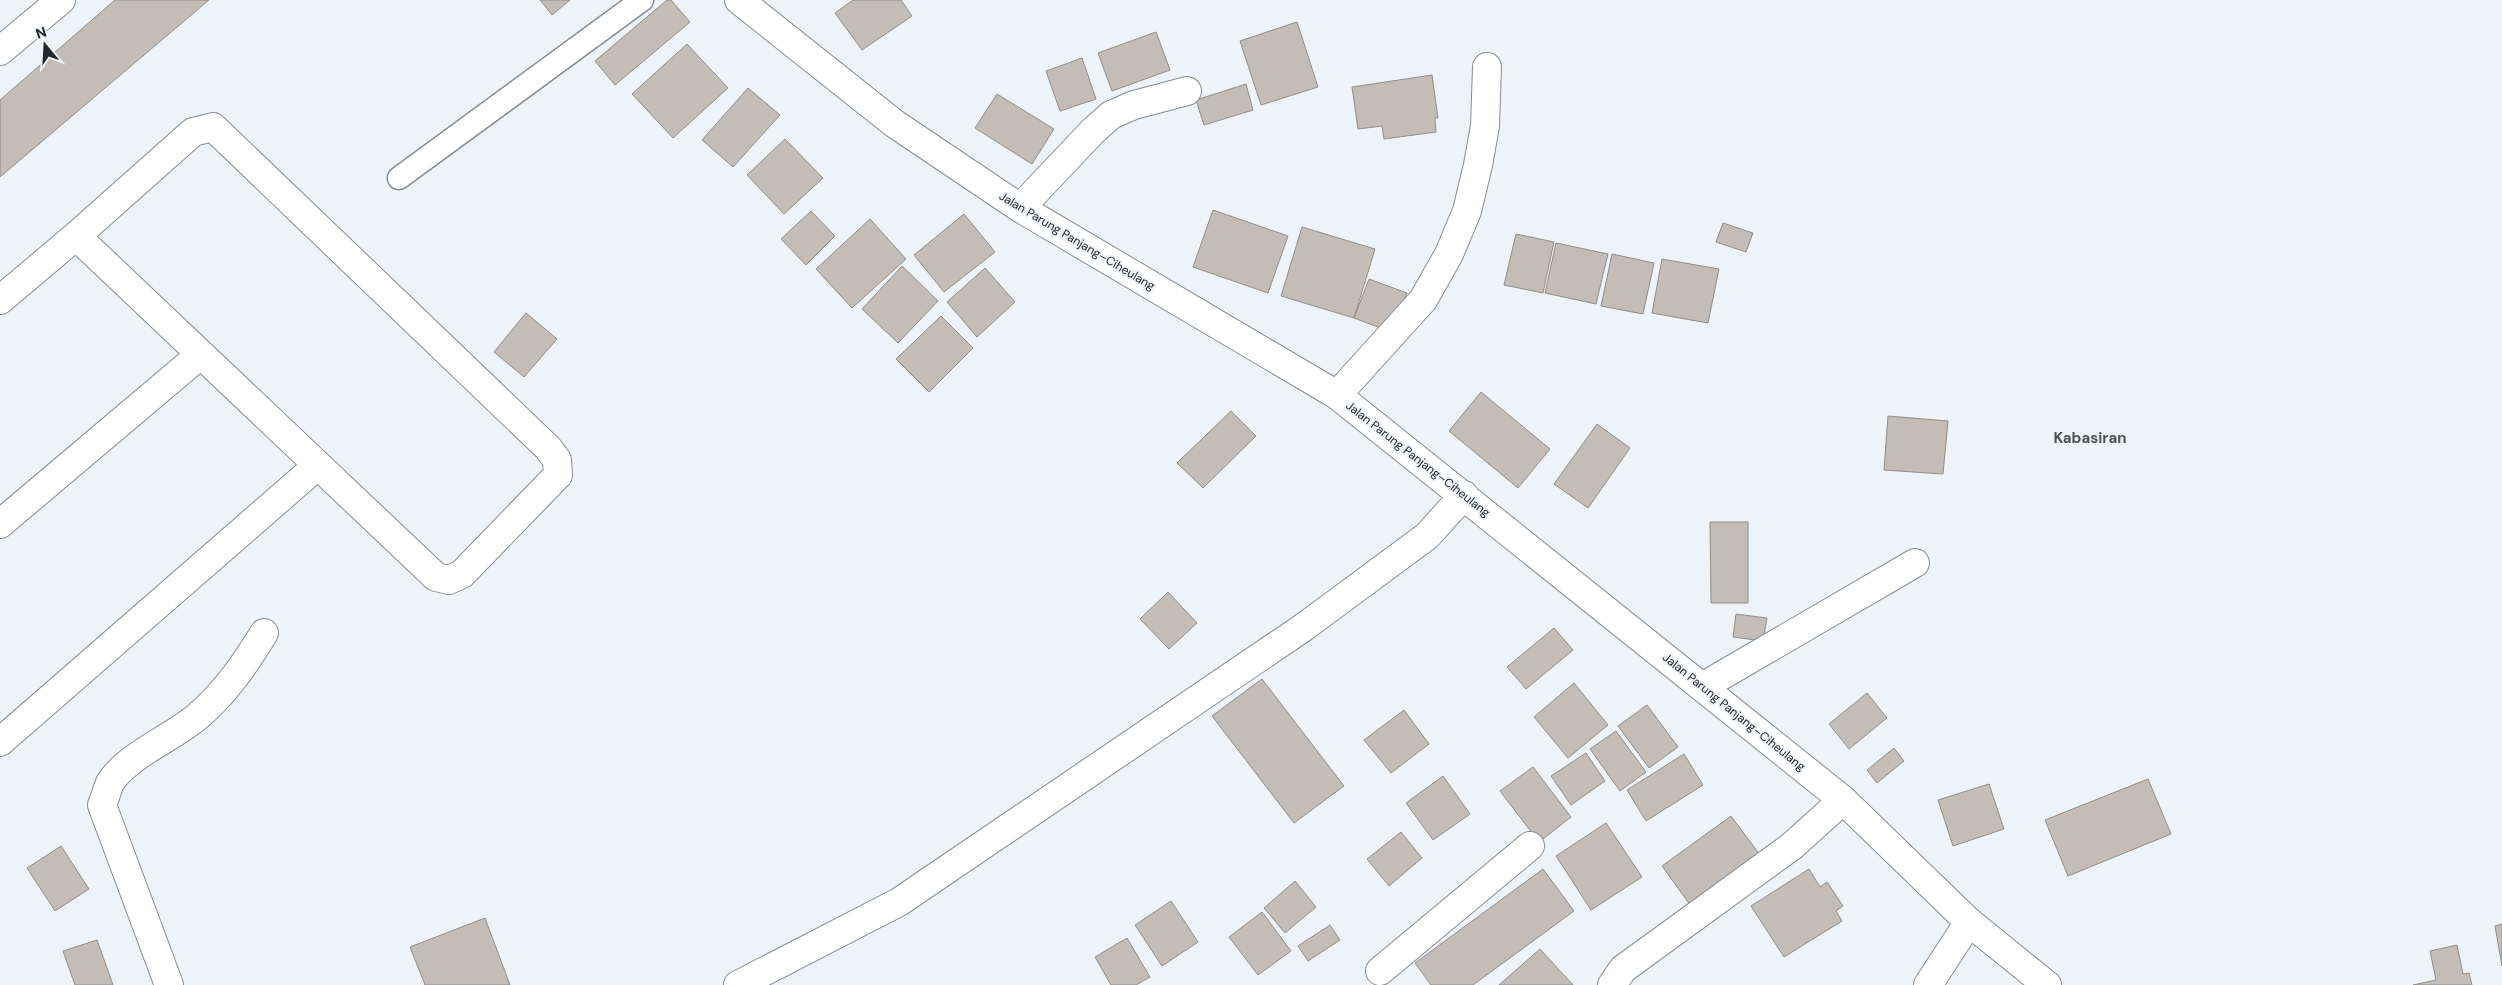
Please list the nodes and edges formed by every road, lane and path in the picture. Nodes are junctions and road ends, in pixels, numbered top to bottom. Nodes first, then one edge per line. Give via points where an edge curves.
1 (61, 0) edge
2 (642, 0) edge
3 (739, 0) edge
4 (0, 51) edge
5 (1487, 67) dead end
6 (1187, 91) dead end
7 (399, 178) dead end
8 (1020, 208) junction
9 (76, 236) junction
10 (0, 300) edge
11 (200, 355) junction
12 (1337, 395) junction
13 (317, 466) junction
14 (1464, 495) junction
15 (0, 524) edge
16 (1915, 564) dead end
17 (264, 633) dead end
18 (1702, 687) junction
19 (0, 742) edge
20 (1844, 800) junction
21 (1530, 846) dead end
22 (1969, 922) junction
23 (1378, 980) edge
24 (170, 985) edge
25 (738, 985) edge
26 (1612, 985) edge
27 (1928, 985) edge
28 (2047, 985) edge

1 - 4 street
2 - 7 lane
3 - 8 street, Jalan Parung Panjang–Ciheulang via 896,124
5 - 12 street via 1485,126 1478,165 1466,211 1449,254 1423,300
6 - 8 street via 1134,104 1111,115
8 - 12 street, Jalan Parung Panjang–Ciheulang
9 - 10 street
9 - 11 street
9 - 13 street via 193,132 213,127 548,448 557,460 558,475 462,574 449,580 436,577
11 - 13 street
11 - 15 street
12 - 14 street, Jalan Parung Panjang–Ciheulang
13 - 19 street
14 - 18 street, Jalan Parung Panjang–Ciheulang
14 - 25 street via 1427,536 1304,627 899,902
16 - 18 street
17 - 24 street via 241,671 225,689 197,717 132,760 111,782 102,805
18 - 20 street, Jalan Parung Panjang–Ciheulang
20 - 22 street, Jalan Parung Panjang–Ciheulang
20 - 26 street via 1792,846 1622,968
21 - 23 street
22 - 27 street
22 - 28 street, Jalan Parung Panjang–Ciheulang

